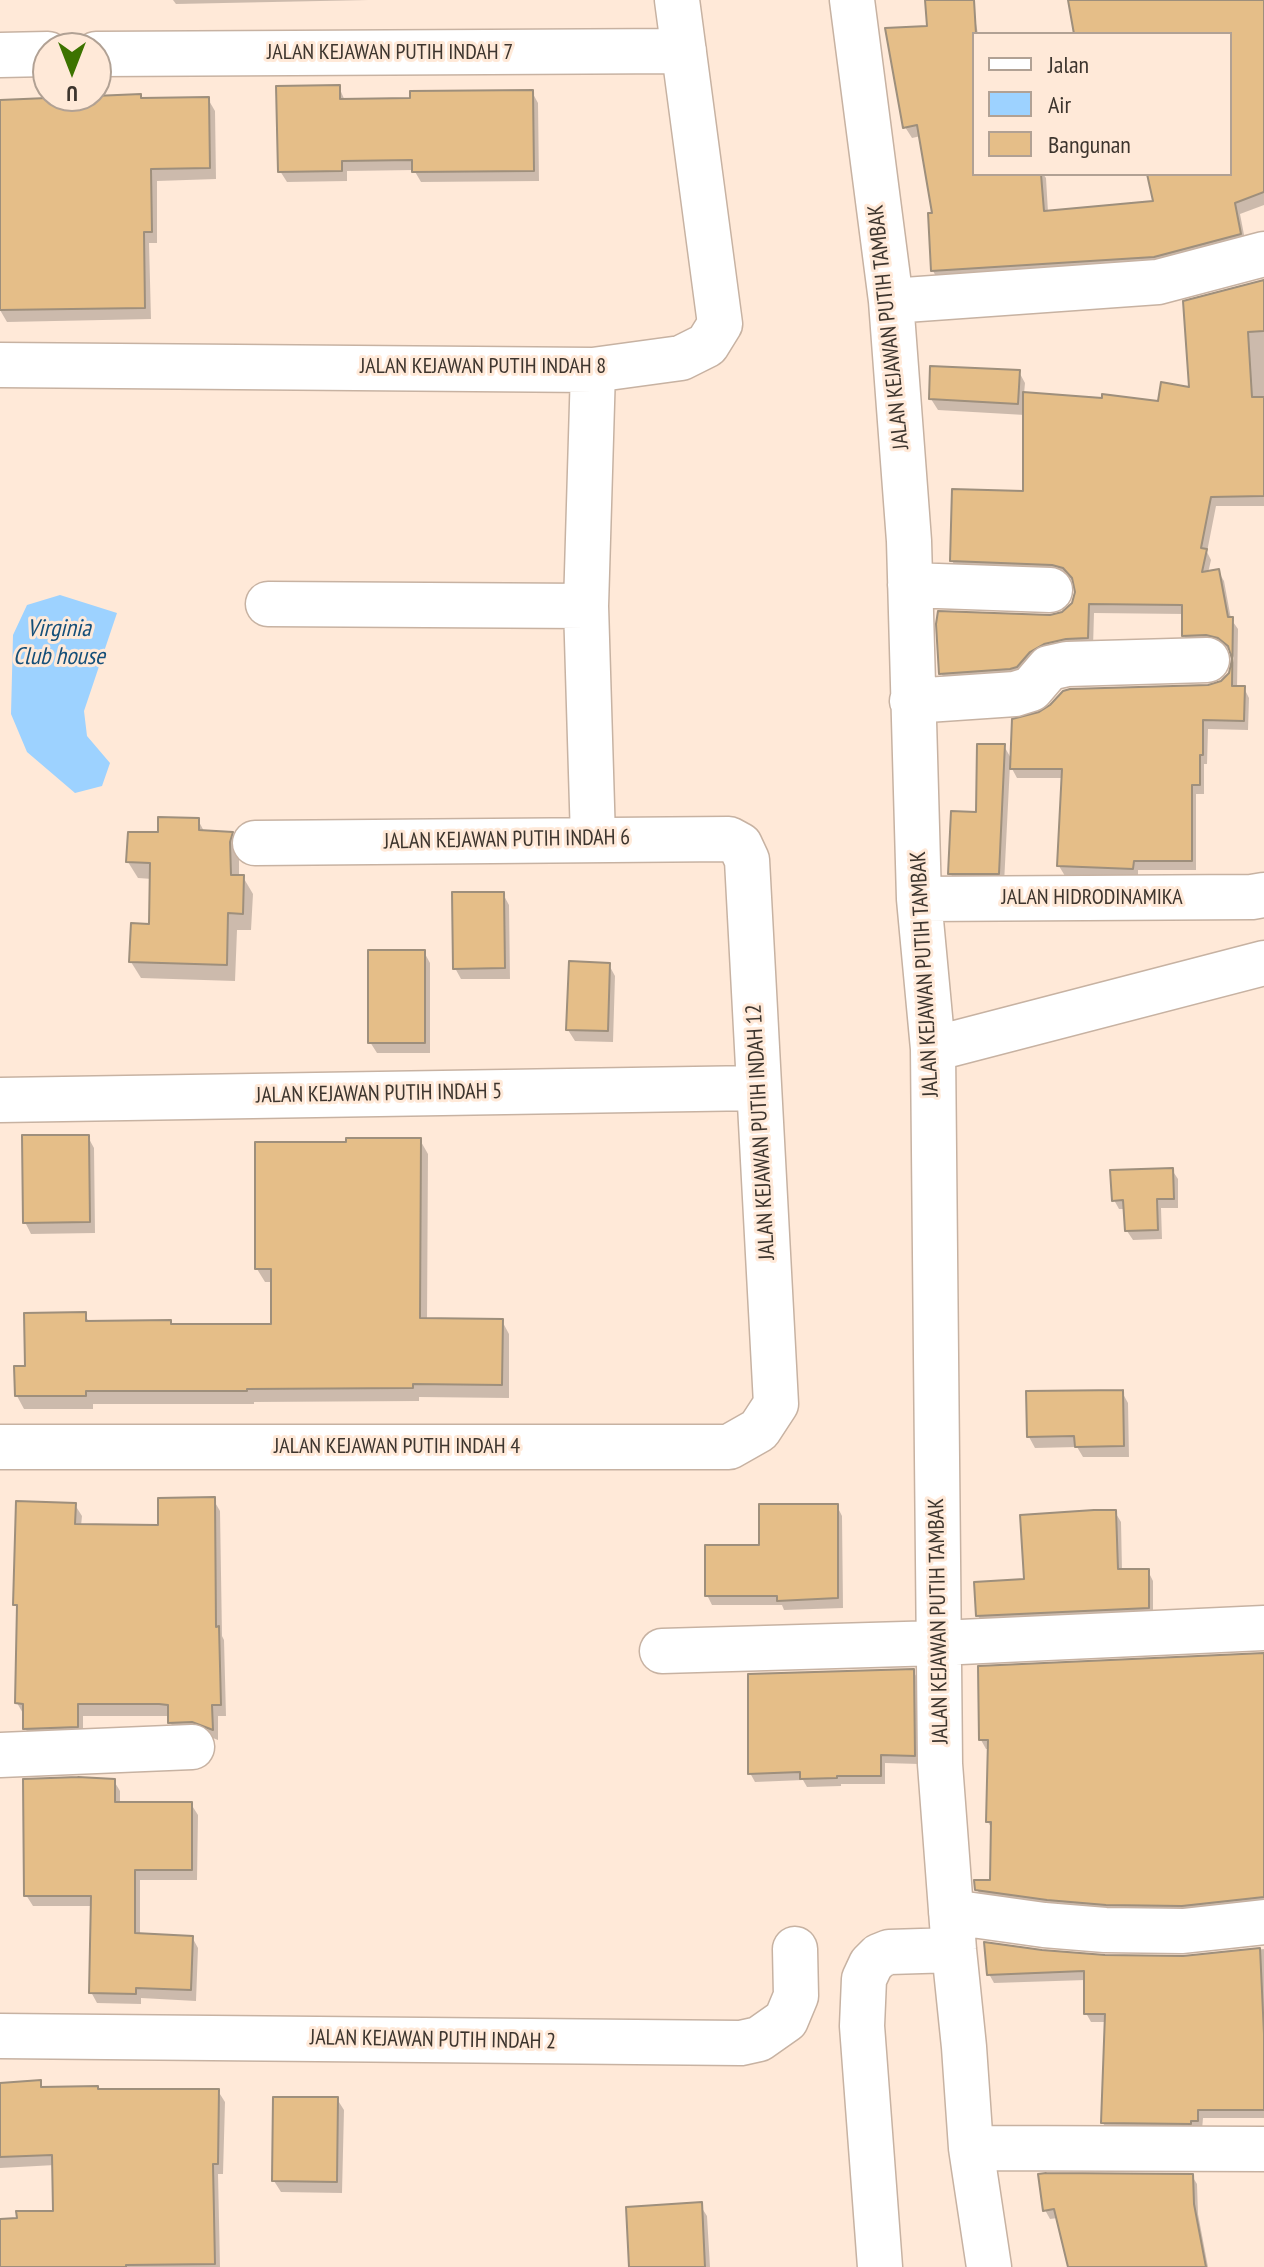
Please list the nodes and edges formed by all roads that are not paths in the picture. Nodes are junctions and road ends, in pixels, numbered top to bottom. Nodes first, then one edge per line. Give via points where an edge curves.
1 (677, 0) edge
2 (854, 0) edge
3 (684, 51) junction
4 (32, 54) edge
5 (112, 54) edge
6 (0, 55) edge
7 (1264, 254) edge
8 (891, 301) junction
9 (0, 365) edge
10 (593, 370) junction
11 (910, 585) junction
12 (1050, 590) dead end
13 (268, 604) dead end
14 (586, 606) junction
15 (1207, 660) dead end
16 (912, 701) junction
17 (593, 839) junction
18 (255, 843) dead end
19 (747, 860) joint
20 (1264, 895) edge
21 (919, 899) junction
22 (1264, 963) edge
23 (933, 1049) junction
24 (758, 1088) junction
25 (0, 1100) edge
26 (776, 1404) joint
27 (0, 1447) edge
28 (1264, 1628) edge
29 (939, 1643) junction
30 (662, 1651) dead end
31 (192, 1747) dead end
32 (0, 1755) edge
33 (1264, 1922) edge
34 (952, 1931) junction
35 (795, 1949) dead end
36 (0, 2036) edge
37 (971, 2148) junction
38 (1264, 2149) edge
39 (880, 2267) edge
40 (989, 2267) edge

1 - 3 street, JALAN KEJAWAN PUTIH INDAH 8
2 - 8 street, JALAN KEJAWAN PUTIH TAMBAK
3 - 5 street, JALAN KEJAWAN PUTIH INDAH 7
3 - 10 street, JALAN KEJAWAN PUTIH INDAH 8 via 720,324 707,345 681,358
4 - 6 street
7 - 8 street via 1158,282
8 - 11 street, JALAN KEJAWAN PUTIH TAMBAK
9 - 10 street, JALAN KEJAWAN PUTIH INDAH 8
10 - 14 street
11 - 12 street
11 - 16 street, JALAN KEJAWAN PUTIH TAMBAK
13 - 14 street
14 - 17 street
15 - 16 street via 1067,664 1049,668 1031,689 1015,694
16 - 21 street, JALAN KEJAWAN PUTIH TAMBAK
17 - 18 street, JALAN KEJAWAN PUTIH INDAH 6
17 - 19 street, JALAN KEJAWAN PUTIH INDAH 6 via 729,839 740,845
19 - 24 street, JALAN KEJAWAN PUTIH INDAH 12
20 - 21 street, JALAN HIDRODINAMIKA
21 - 23 street, JALAN KEJAWAN PUTIH TAMBAK
22 - 23 street
23 - 29 street, JALAN KEJAWAN PUTIH TAMBAK
24 - 25 street, JALAN KEJAWAN PUTIH INDAH 5
24 - 26 street, JALAN KEJAWAN PUTIH INDAH 12
26 - 27 street, JALAN KEJAWAN PUTIH INDAH 4 via 759,1430 729,1447
28 - 29 street
29 - 30 street
29 - 34 street, JALAN KEJAWAN PUTIH TAMBAK via 940,1764
31 - 32 street
33 - 34 street via 1183,1931 1044,1925
34 - 37 street, JALAN KEJAWAN PUTIH TAMBAK
34 - 39 street via 879,1956 864,1979 862,2026
35 - 36 street, JALAN KEJAWAN PUTIH INDAH 2 via 796,1996 786,2020 759,2039 741,2043
37 - 38 street
37 - 40 street, JALAN KEJAWAN PUTIH TAMBAK

